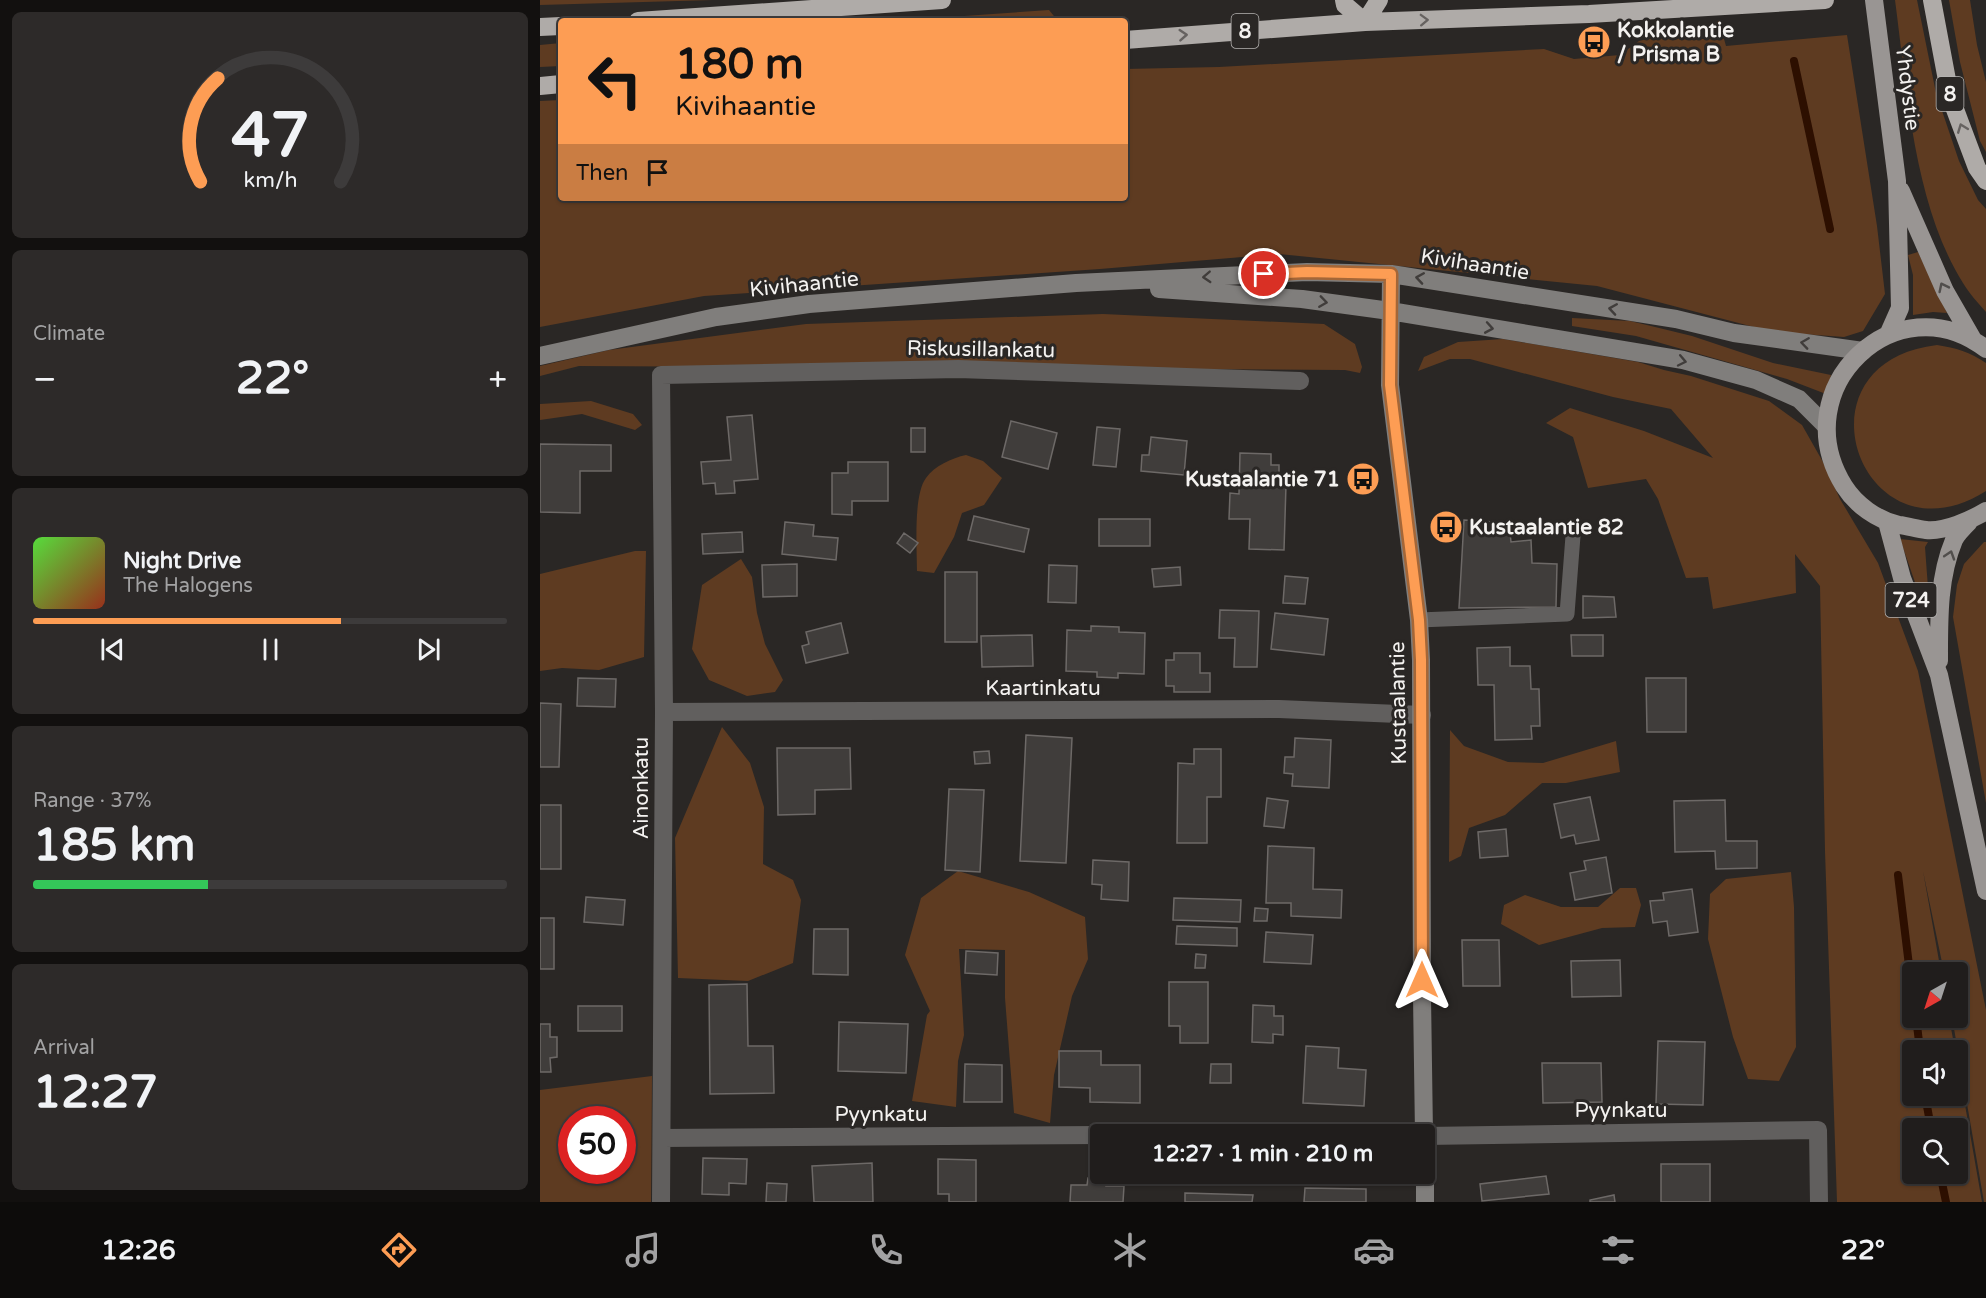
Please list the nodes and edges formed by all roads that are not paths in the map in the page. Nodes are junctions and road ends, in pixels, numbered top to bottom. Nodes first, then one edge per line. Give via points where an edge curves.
1 (942, 0) edge
2 (1344, 0) edge
3 (1379, 0) edge
4 (1874, 0) edge
5 (1932, 0) edge
6 (1819, 1) edge
7 (681, 18) edge
8 (1365, 22) junction
9 (558, 26) edge
10 (540, 27) edge
11 (1128, 40) edge
12 (558, 84) edge
13 (540, 86) edge
14 (1897, 181) junction
15 (1986, 181) edge
16 (1391, 274) junction
17 (1076, 283) junction
18 (1390, 311) junction
19 (1888, 335) junction
20 (1979, 344) edge
21 (1863, 351) junction
22 (540, 356) edge
23 (662, 375) joint
24 (1300, 381) dead end
25 (1826, 426) junction
26 (1986, 511) edge
27 (1887, 522) junction
28 (1969, 522) junction
29 (1573, 536) dead end
30 (1419, 620) junction
31 (1939, 675) junction
32 (664, 712) junction
33 (1422, 715) junction
34 (1986, 891) edge
35 (1425, 1124) edge
36 (1090, 1135) edge
37 (1435, 1135) edge
38 (662, 1138) junction
39 (1425, 1184) edge
40 (662, 1202) edge
41 (1425, 1202) edge
42 (1819, 1202) edge

1 - 7 highway
2 - 8 highway
3 - 8 highway
4 - 14 main road, Yhdystie
15 -> 5 highway, 8 via 1977,168 1950,96
8 -> 6 highway, 8
11 -> 8 highway, 8
9 - 10 highway
12 - 13 highway
14 - 19 main road, Yhdystie via 1900,308
20 -> 14 main road, Yhdystie via 1945,291
16 -> 17 main road, Kivihaantie via 1307,272
16 - 18 main road, Kustaalantie
21 -> 16 main road, Kivihaantie via 1734,333 1676,319
17 -> 18 main road, Kivihaantie via 1302,299
17 - 22 main road, Kivihaantie via 809,304 716,317
18 -> 25 main road, Kivihaantie via 1683,360 1756,380 1799,399
18 - 30 main road, Kustaalantie via 1390,385
19 - 20 main road via 1901,330 1935,328
19 - 21 main road
21 - 25 main road via 1843,372 1831,398
23 - 24 street, Riskusillankatu via 958,369
23 - 32 street, Ainonkatu
25 - 27 main road via 1828,450 1836,473 1866,510
26 - 28 main road
27 - 28 main road via 1928,531
27 - 31 main road, 724 via 1902,578
31 -> 28 main road, 724 via 1943,576 1955,538
29 - 30 lane via 1567,614
30 - 33 main road, Kustaalantie
31 - 34 main road, 724
32 - 33 street, Kaartinkatu via 1279,710
32 - 38 street, Ainonkatu
33 - 35 main road, Kustaalantie
36 - 38 street, Pyynkatu
37 - 42 street, Pyynkatu via 1818,1130
38 - 40 street, Ainonkatu
39 - 41 main road

